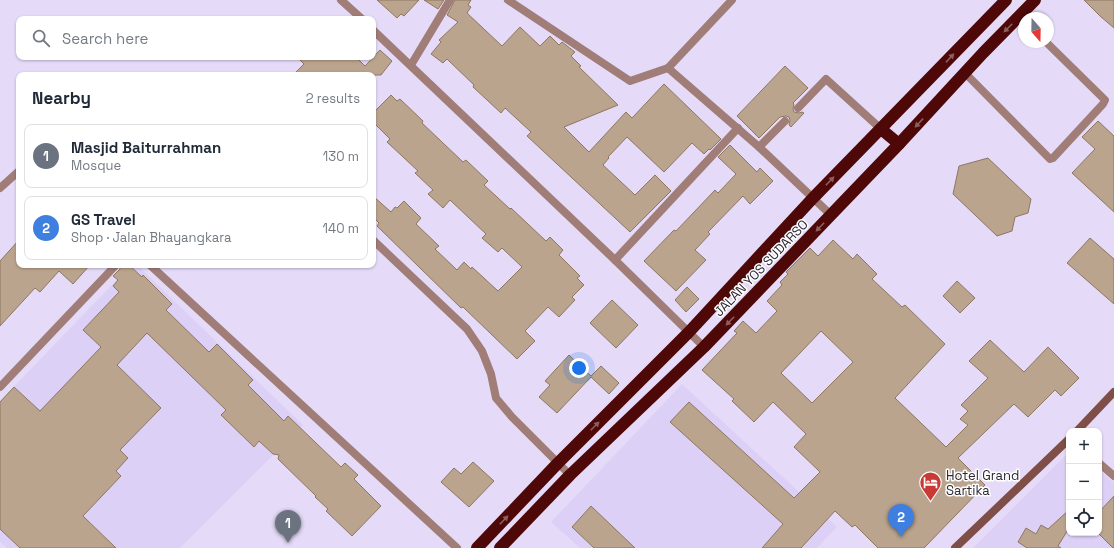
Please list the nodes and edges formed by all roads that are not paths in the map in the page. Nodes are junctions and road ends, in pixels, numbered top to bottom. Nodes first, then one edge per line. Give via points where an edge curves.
1 (341, 0) edge
2 (450, 0) edge
3 (508, 0) edge
4 (732, 0) edge
5 (1035, 0) edge
6 (1005, 1) edge
7 (1026, 12) edge
8 (1018, 14) edge
9 (359, 16) edge
10 (1018, 22) edge
11 (376, 33) edge
12 (967, 39) junction
13 (1052, 48) edge
14 (983, 53) junction
15 (411, 65) junction
16 (668, 68) junction
17 (965, 73) junction
18 (932, 76) junction
19 (948, 92) junction
20 (798, 108) dead end
21 (785, 121) dead end
22 (738, 128) junction
23 (880, 129) junction
24 (899, 144) junction
25 (759, 147) junction
26 (16, 174) edge
27 (0, 188) edge
28 (813, 198) junction
29 (831, 215) junction
30 (376, 243) edge
31 (616, 260) junction
32 (113, 268) edge
33 (153, 268) edge
34 (689, 332) junction
35 (704, 347) junction
36 (0, 387) edge
37 (1114, 392) edge
38 (1080, 428) edge
39 (1066, 442) edge
40 (558, 463) junction
41 (1100, 464) edge
42 (570, 475) junction
43 (1114, 476) edge
44 (457, 548) edge
45 (478, 548) edge
46 (500, 548) edge
47 (955, 548) edge

1 - 9 street
2 - 15 street
3 - 16 street via 630,81
4 - 16 street
5 - 7 highway, JALAN YOS SUDARSO
6 - 8 highway
6 - 12 highway, JALAN YOS SUDARSO
10 -> 14 highway, JALAN YOS SUDARSO
11 - 15 street
12 - 14 highway
18 -> 12 highway, JALAN YOS SUDARSO
13 - 17 street via 1105,100 1050,159
14 - 17 highway, JALAN YOS SUDARSO
15 - 31 street
16 - 22 street
17 - 19 highway, JALAN YOS SUDARSO
18 - 19 highway
18 - 23 highway, JALAN YOS SUDARSO
19 -> 24 highway, JALAN YOS SUDARSO
20 - 23 street via 826,79
21 - 25 street
22 - 25 street
22 - 31 street
23 - 24 highway
28 -> 23 highway, JALAN YOS SUDARSO
24 - 29 highway, JALAN YOS SUDARSO
25 - 28 street
26 - 27 street
28 - 29 street
28 - 34 highway, JALAN YOS SUDARSO
29 -> 35 highway, JALAN YOS SUDARSO
30 - 40 street via 466,329 482,351 491,374 496,398
31 - 34 street
32 - 36 street
33 - 44 street
34 - 35 street
40 -> 34 highway, JALAN YOS SUDARSO
35 - 42 highway, JALAN YOS SUDARSO
37 - 38 main road
39 - 47 main road
40 - 42 street
45 -> 40 highway, JALAN YOS SUDARSO
41 - 43 street
42 - 46 highway, JALAN YOS SUDARSO

